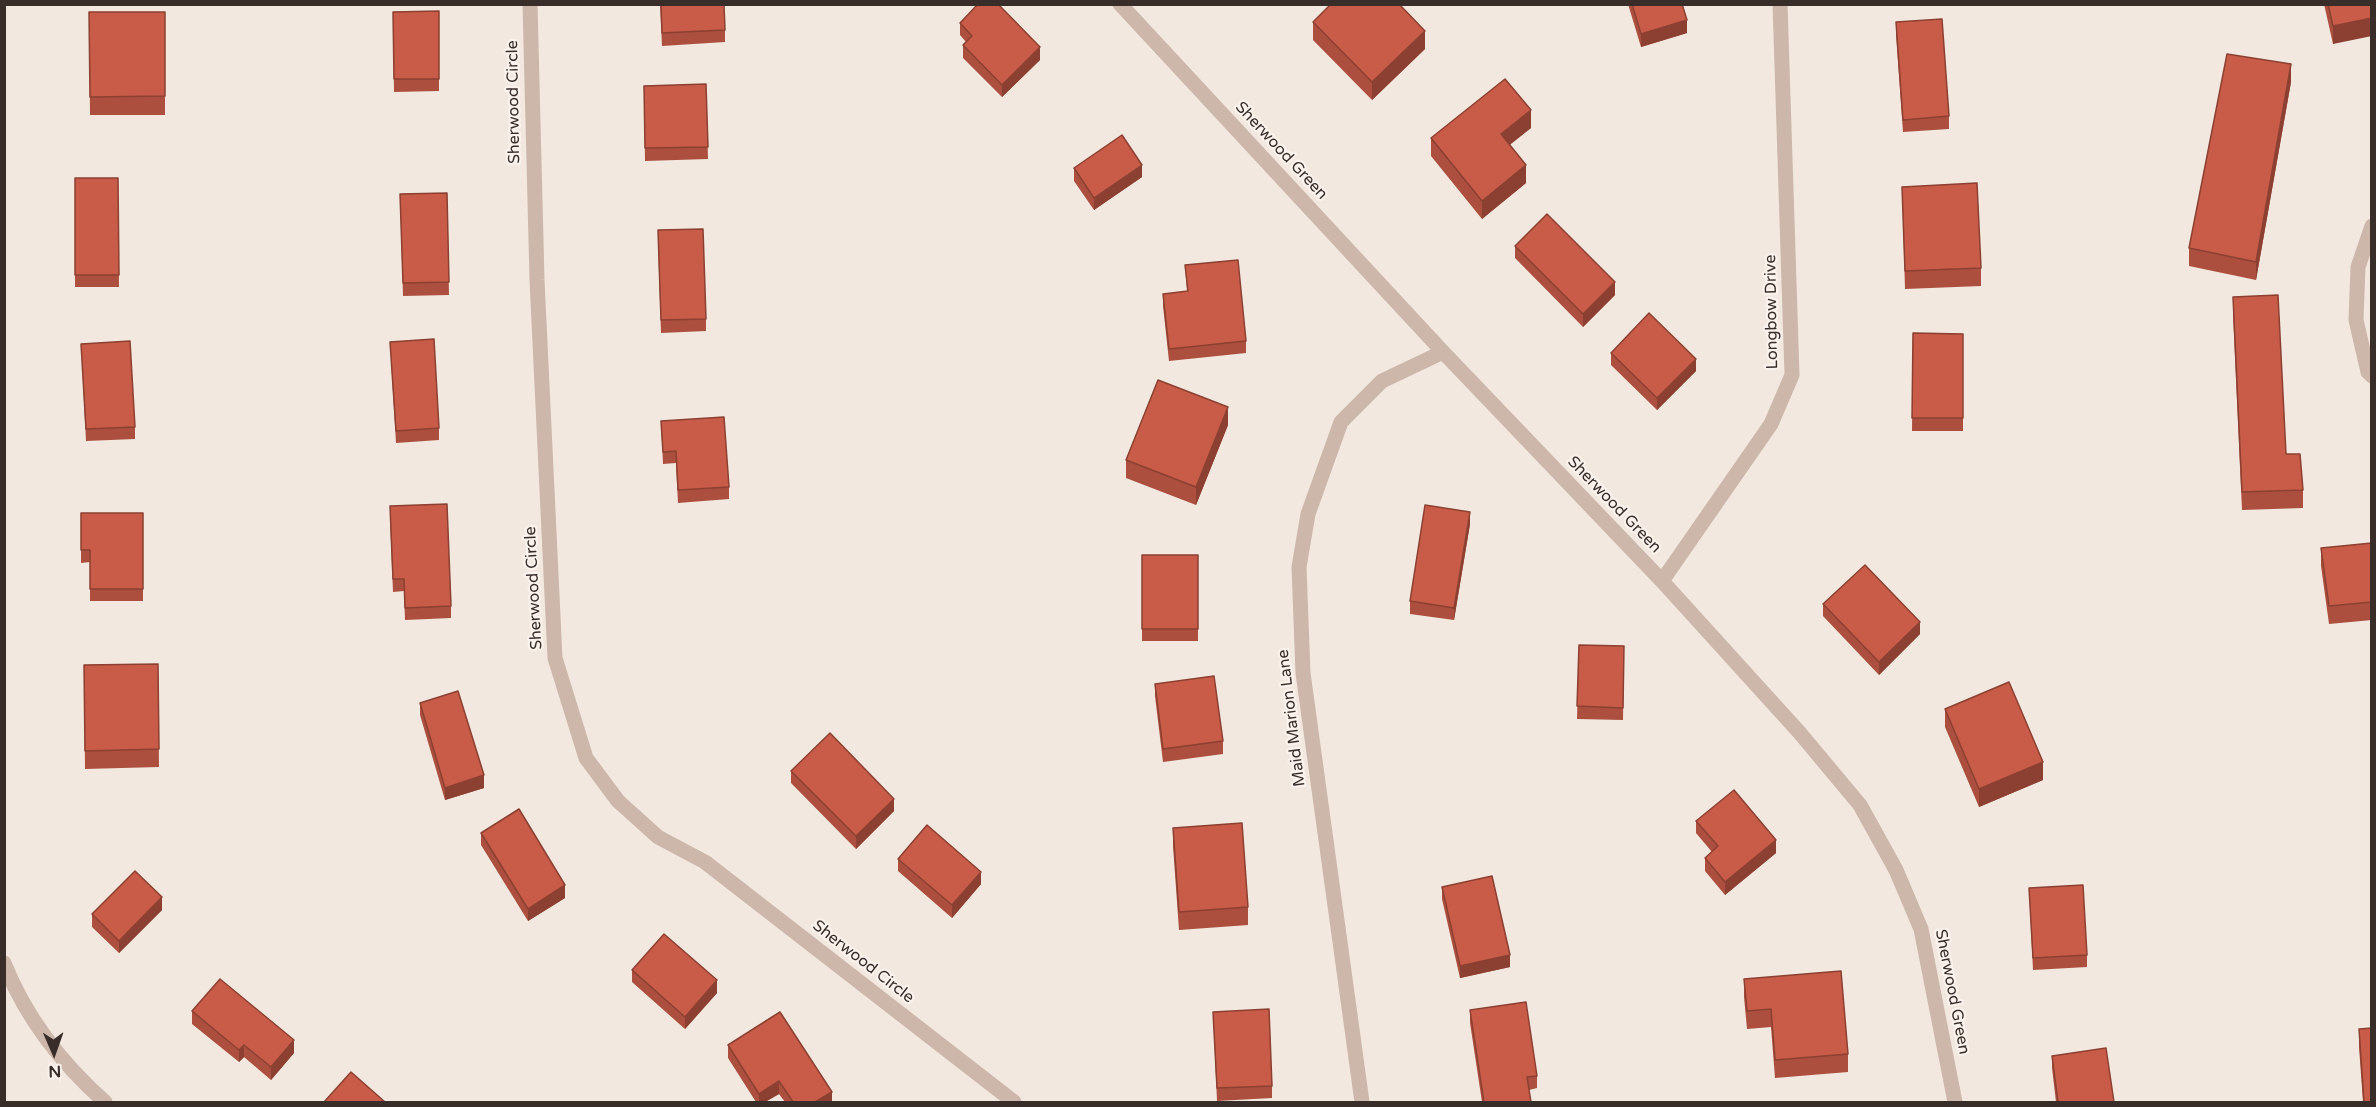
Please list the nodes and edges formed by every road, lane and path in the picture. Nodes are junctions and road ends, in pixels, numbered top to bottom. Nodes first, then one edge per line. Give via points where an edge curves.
1 (530, 4) edge
2 (1120, 4) edge
3 (1780, 4) edge
4 (2372, 226) edge
5 (1443, 352) junction
6 (2372, 376) edge
7 (1662, 581) junction
8 (4, 963) edge
9 (105, 1102) edge
10 (1014, 1102) edge
11 (1362, 1102) edge
12 (1955, 1102) edge

1 - 10 street, Sherwood Circle via 537,280 555,658 586,758 618,801 658,837 705,862
2 - 5 street, Sherwood Green
3 - 7 street, Longbow Drive via 1792,375 1771,424
4 - 6 street via 2358,267 2356,320
5 - 7 street, Sherwood Green
5 - 11 street, Maid Marion Lane via 1382,381 1341,422 1308,514 1299,567 1303,673
7 - 12 street, Sherwood Green via 1860,805 1896,870 1921,929
8 - 9 street via 42,1034 76,1076

